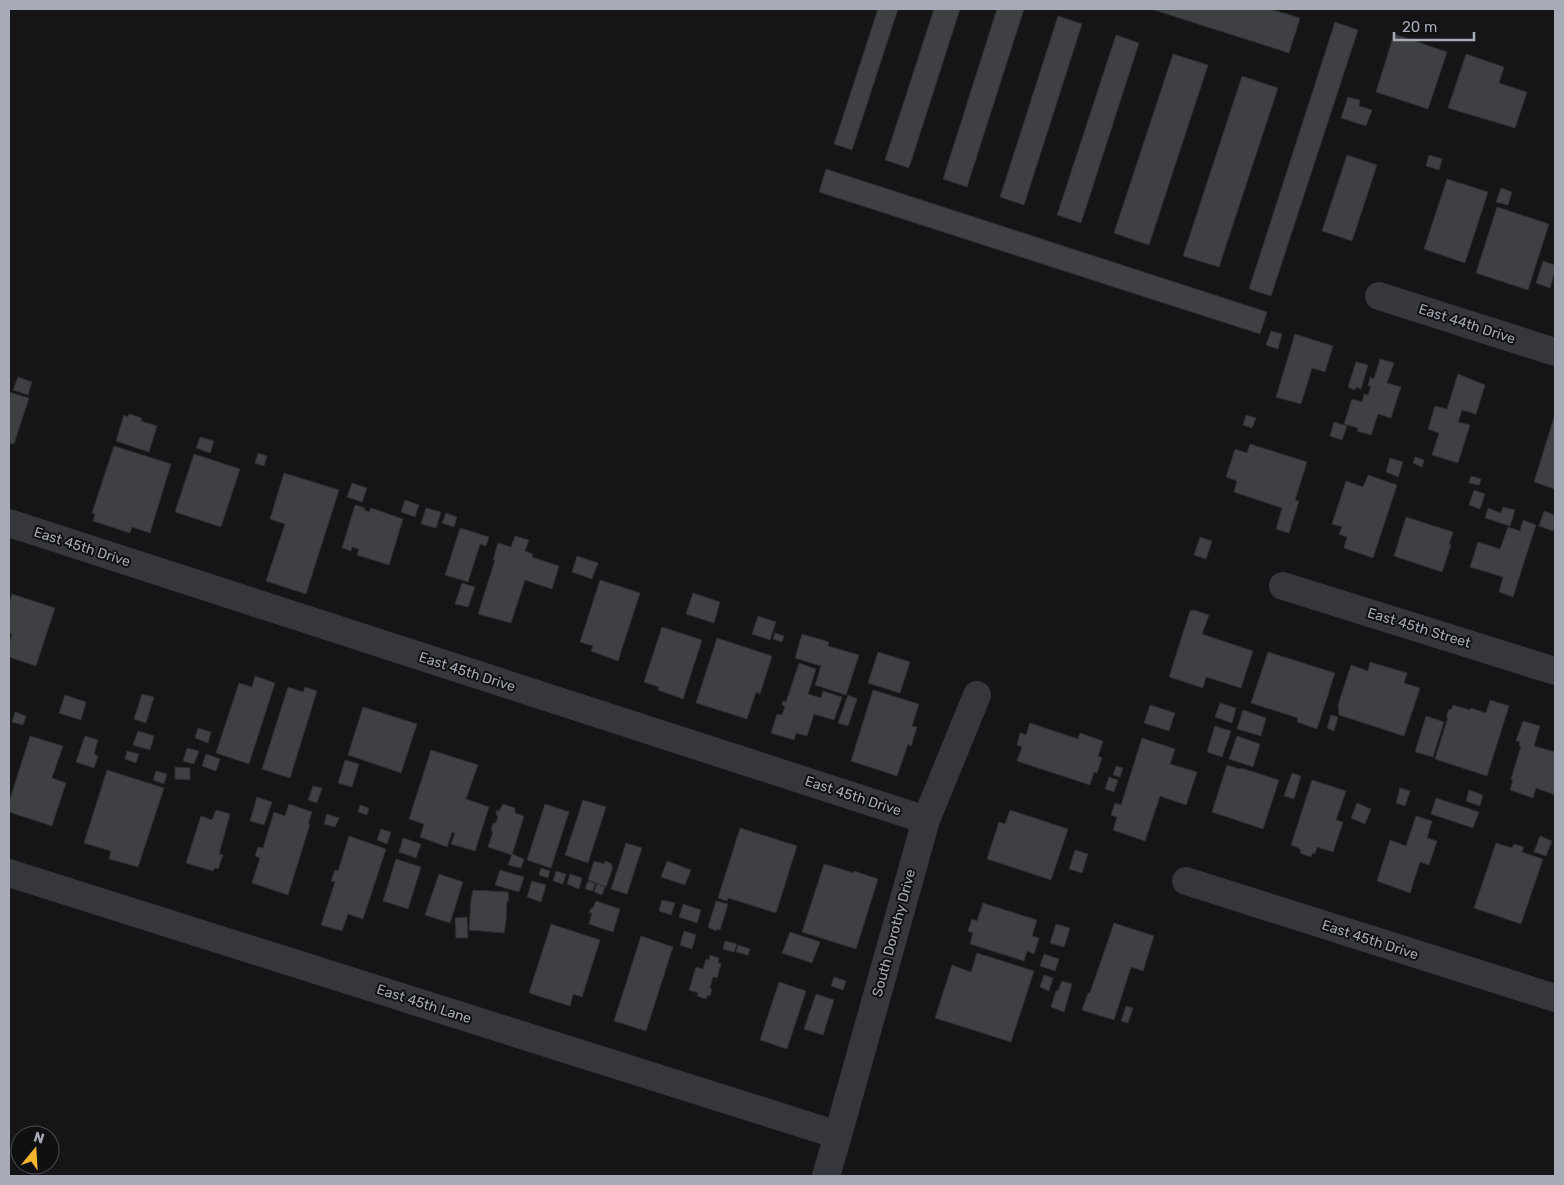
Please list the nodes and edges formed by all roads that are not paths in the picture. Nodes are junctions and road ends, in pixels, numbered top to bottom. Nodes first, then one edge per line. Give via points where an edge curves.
1 (1379, 296) dead end
2 (1555, 352) edge
3 (9, 524) edge
4 (1283, 586) dead end
5 (1555, 671) edge
6 (978, 695) dead end
7 (926, 820) junction
8 (9, 872) edge
9 (1186, 881) dead end
10 (1555, 998) edge
11 (838, 1135) junction
12 (826, 1176) edge

1 - 2 street, East 44th Drive
3 - 7 street, East 45th Drive
4 - 5 street, East 45th Street
6 - 7 street, South Dorothy Drive
7 - 11 street, South Dorothy Drive
8 - 11 street, East 45th Lane
9 - 10 street, East 45th Drive
11 - 12 street, South Dorothy Drive

